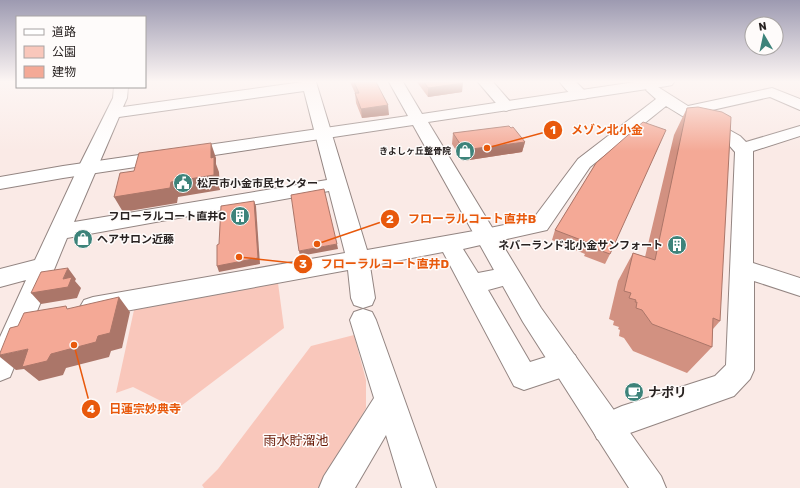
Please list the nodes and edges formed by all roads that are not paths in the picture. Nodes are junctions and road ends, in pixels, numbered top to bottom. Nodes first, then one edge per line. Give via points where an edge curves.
1 (117, 105) edge
2 (169, 105) edge
3 (315, 105) edge
4 (409, 105) edge
5 (514, 105) edge
6 (638, 105) edge
7 (678, 105) edge
8 (718, 105) edge
9 (506, 106) joint
10 (687, 112) junction
11 (113, 113) junction
12 (417, 119) junction
13 (800, 132) edge
14 (323, 134) junction
15 (742, 149) junction
16 (88, 168) junction
17 (0, 183) edge
18 (336, 184) junction
19 (60, 232) junction
20 (485, 237) junction
21 (449, 243) junction
22 (358, 259) junction
23 (44, 267) junction
24 (743, 268) junction
25 (509, 276) junction
26 (0, 278) edge
27 (471, 284) junction
28 (800, 287) edge
29 (68, 312) edge
30 (44, 316) edge
31 (21, 320) junction
32 (565, 364) junction
33 (0, 368) edge
34 (390, 400) junction
35 (608, 428) junction
36 (336, 488) edge
37 (419, 488) edge
38 (649, 488) edge

1 - 11 street
2 - 11 street
3 - 14 street
4 - 12 street
5 - 9 street
6 - 20 street via 574,175 540,225
7 - 10 street
8 - 10 street
9 - 12 street
10 - 15 street via 734,140
11 - 16 street
12 - 14 street
12 - 20 street
13 - 15 street
14 - 16 street
14 - 18 street
15 - 24 street
16 - 17 street
16 - 19 street
18 - 19 street
18 - 22 street
19 - 23 street
20 - 21 street
20 - 25 street
21 - 22 street
21 - 27 street
22 - 29 street
22 - 34 street via 363,309
23 - 26 street
23 - 31 street
24 - 28 street
24 - 35 street via 740,370 724,386
25 - 27 street
25 - 32 street
27 - 32 street via 524,377
30 - 31 street
31 - 33 street
32 - 35 street
34 - 36 street
34 - 37 street
35 - 38 street

